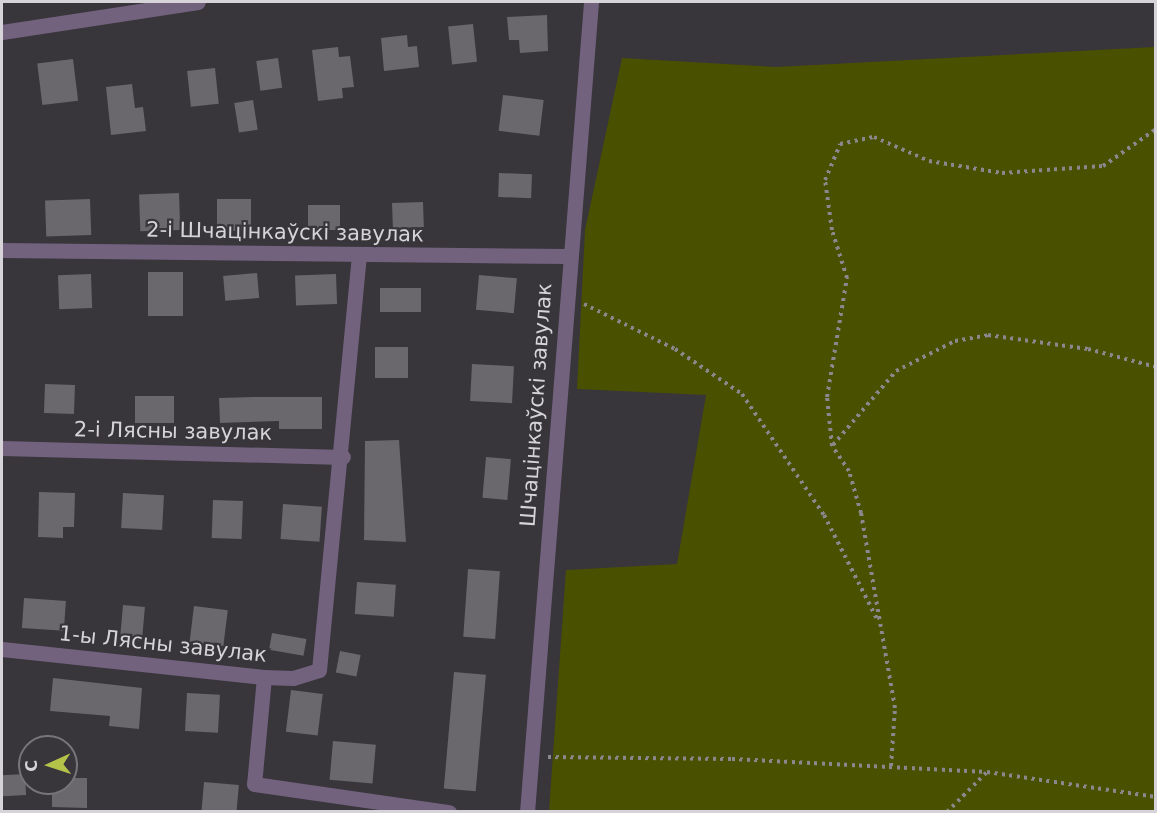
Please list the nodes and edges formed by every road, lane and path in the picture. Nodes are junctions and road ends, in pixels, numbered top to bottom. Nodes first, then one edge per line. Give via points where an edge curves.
1 (198, 2) edge
2 (591, 2) edge
3 (2, 32) edge
4 (1155, 129) edge
5 (2, 250) edge
6 (359, 255) junction
7 (568, 256) junction
8 (564, 295) junction
9 (1155, 367) edge
10 (832, 446) junction
11 (2, 448) edge
12 (343, 457) junction
13 (880, 625) junction
14 (2, 649) edge
15 (264, 677) junction
16 (532, 757) junction
17 (891, 766) junction
18 (987, 772) junction
19 (1155, 797) edge
20 (449, 812) edge
21 (527, 812) edge
22 (947, 812) edge

1 - 3 street
2 - 7 street, Шчацінкаўскі завулак
4 - 10 path via 1103,166 1002,173 929,161 874,137 840,144 825,180 832,230 847,278 827,397
5 - 6 street, 2-і Шчацінкаўскі завулак
6 - 7 street, 2-і Шчацінкаўскі завулак
6 - 12 street
7 - 8 street, Шчацінкаўскі завулак
8 - 13 path via 675,349 742,394 824,515
8 - 16 street, Шчацінкаўскі завулак
9 - 10 path via 1088,349 988,335 955,341 896,371
10 - 13 path via 849,471 861,513
11 - 12 street, 2-і Лясны завулак
12 - 15 street, 1-ы Лясны завулак via 319,670 293,678
13 - 17 path via 895,708
14 - 15 street, 1-ы Лясны завулак
15 - 20 street via 254,784
16 - 17 path
16 - 21 street, Шчацінкаўскі завулак
17 - 18 path
18 - 19 path
18 - 22 path

